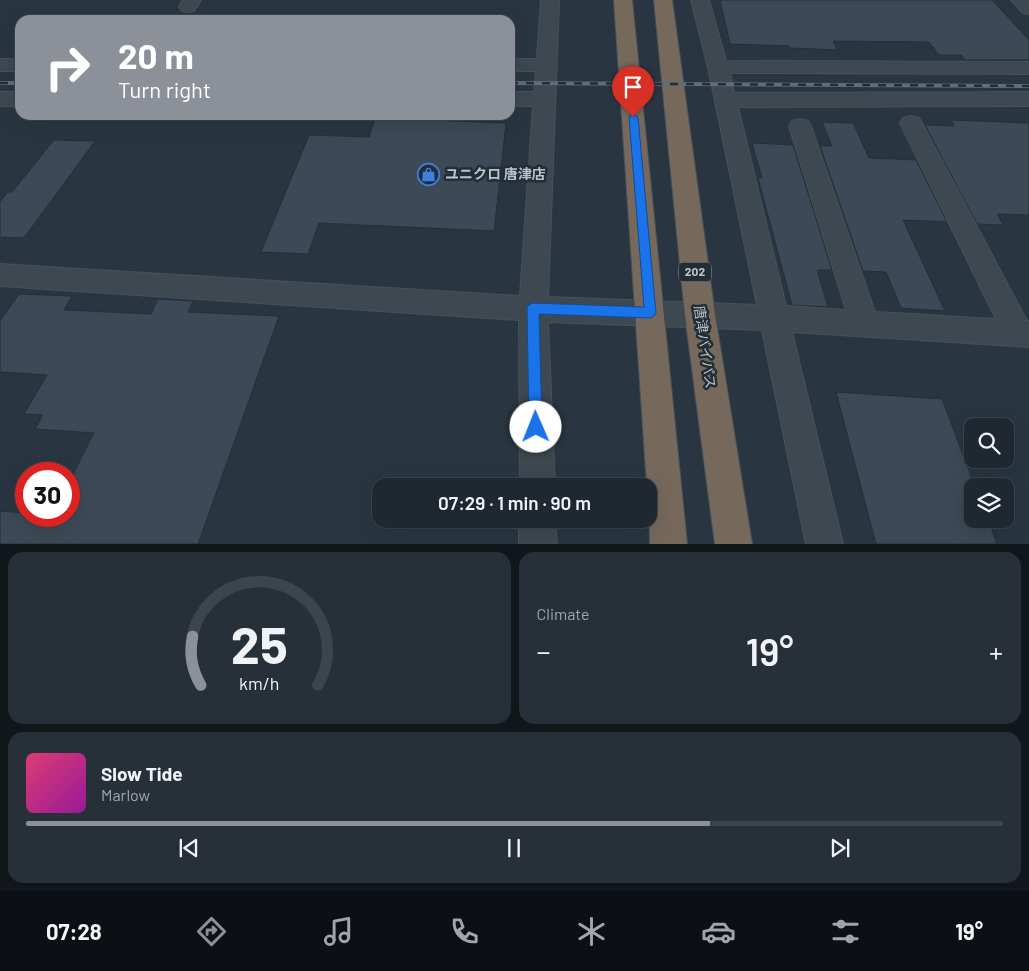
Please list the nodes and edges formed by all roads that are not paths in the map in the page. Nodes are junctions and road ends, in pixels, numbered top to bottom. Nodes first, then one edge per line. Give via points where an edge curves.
1 (550, 0) edge
2 (623, 0) edge
3 (663, 0) edge
4 (700, 0) edge
5 (1020, 0) edge
6 (1029, 9) edge
7 (0, 65) edge
8 (15, 65) edge
9 (515, 65) edge
10 (546, 65) junction
11 (718, 67) junction
12 (1029, 68) edge
13 (515, 99) edge
14 (544, 99) junction
15 (1029, 99) edge
16 (0, 100) edge
17 (15, 100) edge
18 (725, 100) junction
19 (911, 123) dead end
20 (800, 126) dead end
21 (0, 276) edge
22 (533, 308) junction
23 (650, 313) junction
24 (700, 315) junction
25 (775, 318) junction
26 (865, 324) junction
27 (1023, 333) edge
28 (537, 478) edge
29 (537, 528) edge
30 (538, 544) edge
31 (669, 544) edge
32 (734, 544) edge
33 (825, 544) edge

1 - 10 street
2 - 23 highway
3 - 24 highway, 唐津バイパス / 202
4 - 11 street
5 - 6 street
7 - 8 street
9 - 10 street
10 - 14 street
11 - 12 street
11 - 18 street
13 - 14 street
14 - 22 street
15 - 18 street
16 - 17 street
18 - 25 street
19 - 27 street
20 - 26 street
21 - 22 street
22 - 23 street
22 - 28 street
23 - 24 street
23 - 31 highway
24 - 25 street
24 - 32 highway, 唐津バイパス / 202
25 - 26 street
25 - 33 street
26 - 27 street
29 - 30 street

